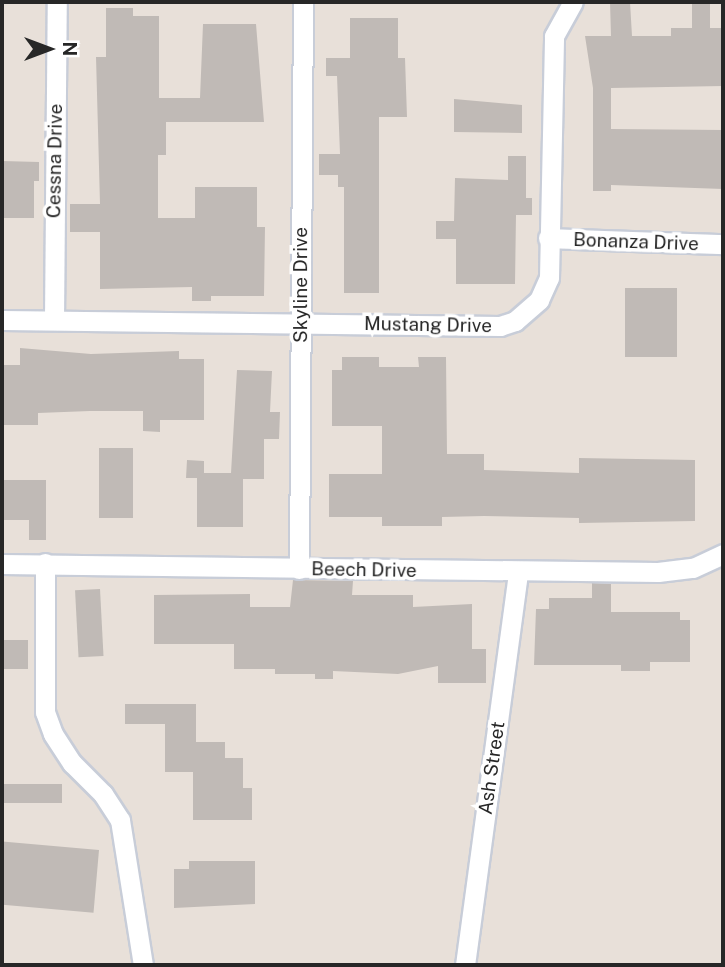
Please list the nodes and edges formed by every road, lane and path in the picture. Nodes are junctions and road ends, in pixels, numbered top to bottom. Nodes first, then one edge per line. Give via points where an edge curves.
1 (57, 2) edge
2 (303, 2) edge
3 (573, 2) edge
4 (548, 239) junction
5 (723, 244) edge
6 (2, 320) edge
7 (54, 320) junction
8 (300, 323) junction
9 (723, 554) edge
10 (2, 564) edge
11 (45, 564) junction
12 (299, 569) junction
13 (518, 572) junction
14 (143, 965) edge
15 (465, 965) edge

1 - 7 street, Cessna Drive
2 - 8 street, Skyline Drive
3 - 4 street, Mustang Drive via 554,36
4 - 5 street, Bonanza Drive
4 - 8 street, Mustang Drive via 550,278 539,300 515,321 500,326
6 - 7 street, Mustang Drive
7 - 8 street, Mustang Drive
8 - 12 street, Skyline Drive
9 - 13 street, Beech Drive via 693,568 658,572
10 - 11 street, Beech Drive
11 - 12 street, Beech Drive
11 - 14 street via 45,712 52,734 120,821
12 - 13 street, Beech Drive
13 - 15 street, Ash Street

